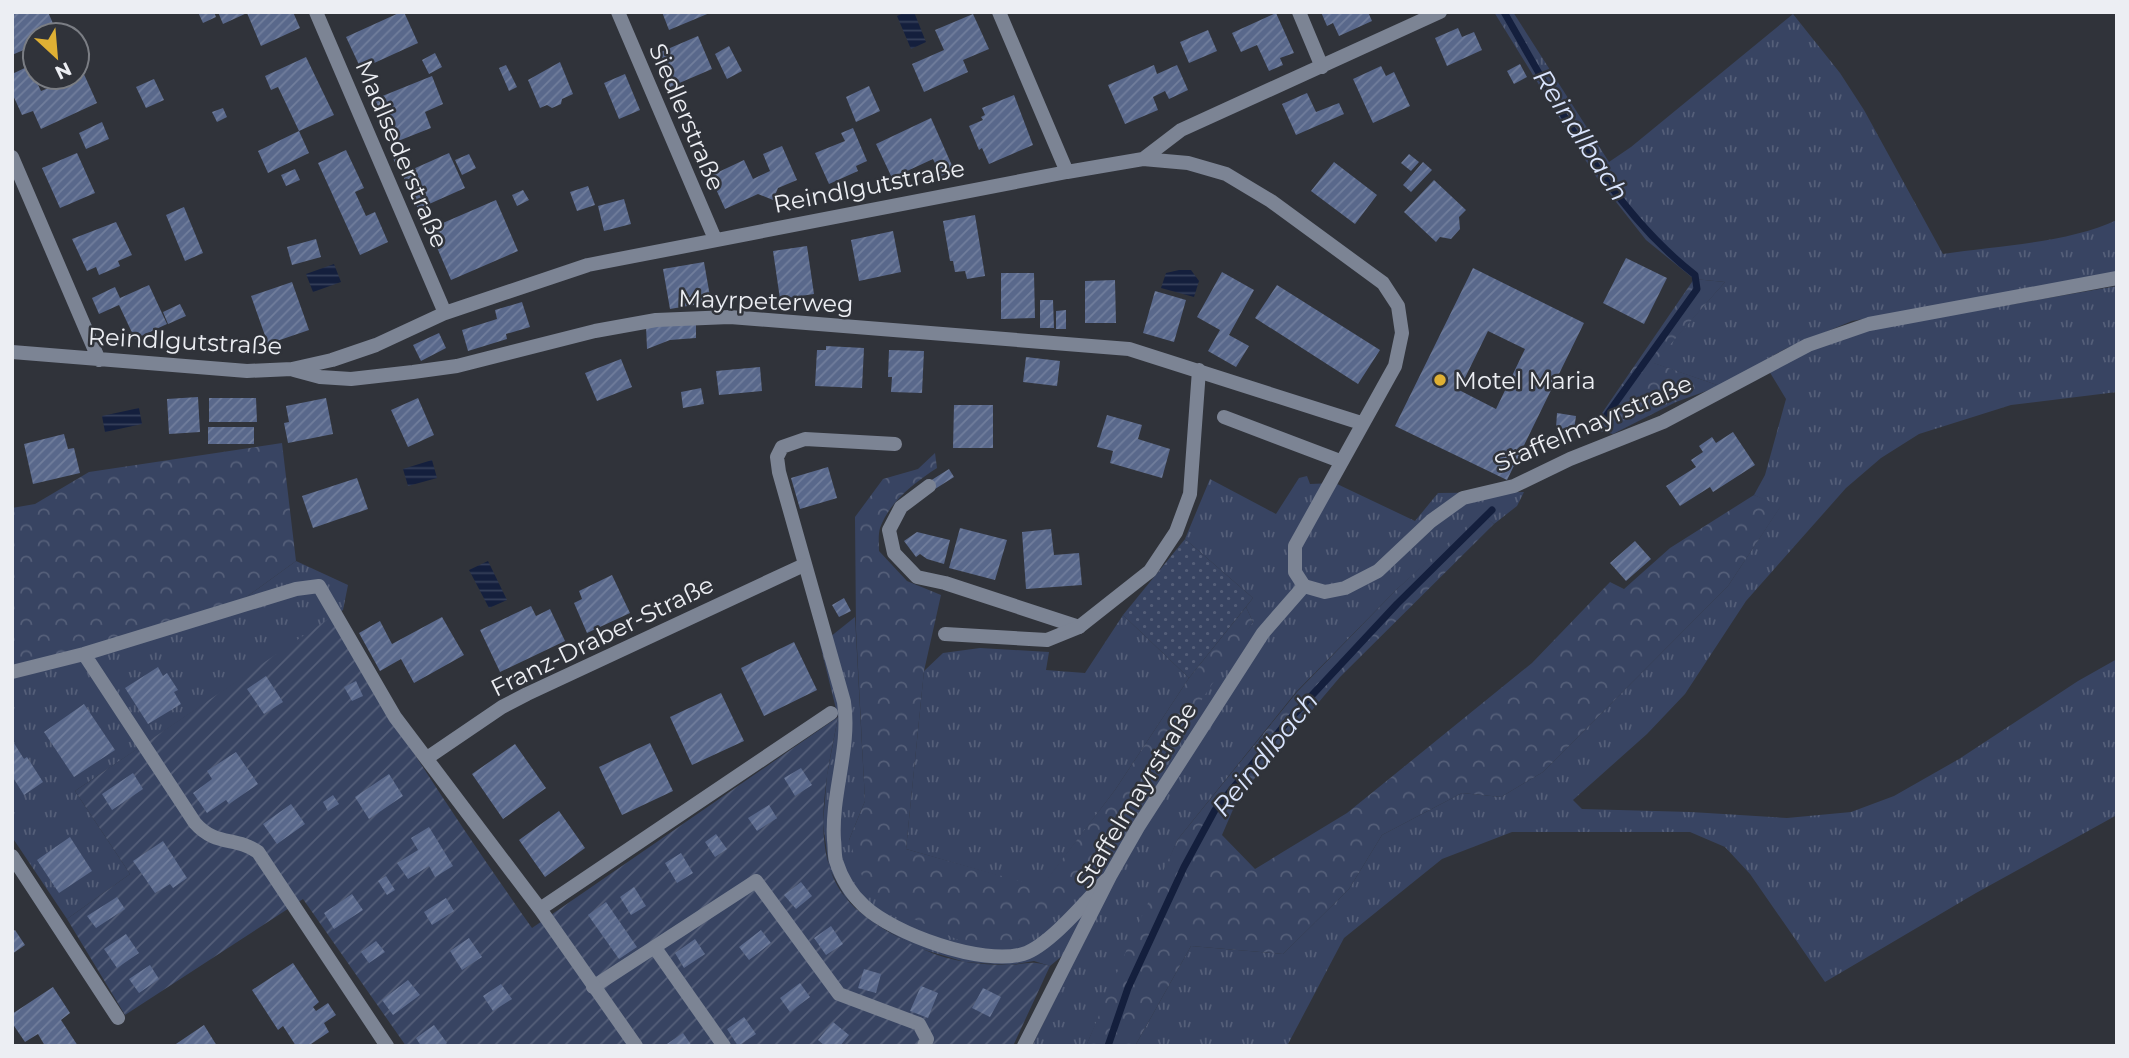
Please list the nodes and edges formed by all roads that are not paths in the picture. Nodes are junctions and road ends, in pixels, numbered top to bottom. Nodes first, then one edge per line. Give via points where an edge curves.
1 (316, 12) edge
2 (618, 12) edge
3 (999, 12) edge
4 (1299, 12) edge
5 (1440, 12) edge
6 (1322, 67) junction
7 (12, 157) edge
8 (1143, 159) junction
9 (1067, 172) junction
10 (715, 239) junction
11 (2117, 278) edge
12 (445, 313) junction
13 (12, 352) edge
14 (99, 360) junction
15 (292, 369) junction
16 (1199, 370) junction
17 (1224, 416) dead end
18 (1361, 423) junction
19 (895, 444) dead end
20 (1340, 461) junction
21 (929, 486) dead end
22 (804, 565) junction
23 (1304, 586) junction
24 (1079, 627) junction
25 (945, 634) dead end
26 (84, 654) junction
27 (12, 672) edge
28 (831, 713) dead end
29 (427, 758) junction
30 (12, 856) edge
31 (1110, 876) junction
32 (540, 909) junction
33 (655, 948) junction
34 (593, 987) junction
35 (118, 1018) dead end
36 (387, 1046) edge
37 (636, 1046) edge
38 (724, 1046) edge
39 (925, 1046) edge
40 (1024, 1046) edge

1 - 12 street, Madlsederstraße
2 - 10 street, Siedlerstraße
3 - 9 street
4 - 6 street
5 - 6 street
6 - 8 street via 1181,130
7 - 14 street
8 - 9 street, Reindlgutstraße
8 - 18 street, Reindlgutstraße via 1188,163 1226,174 1383,283 1398,306 1402,333 1395,366
9 - 10 street, Reindlgutstraße
10 - 12 street, Reindlgutstraße via 588,265
11 - 23 street, Staffelmayrstraße via 1868,324 1808,345 1663,422 1514,486 1463,498 1378,571 1345,589 1325,592
12 - 15 street, Reindlgutstraße via 376,345
13 - 14 street, Reindlgutstraße
14 - 15 street, Reindlgutstraße via 247,371
15 - 16 street, Mayrpeterweg via 351,379 414,372 656,320 730,317 1129,349
16 - 18 street, Mayrpeterweg
16 - 24 street via 1190,494 1176,532 1150,571
17 - 20 street
18 - 20 street, Reindlgutstraße
19 - 22 street via 805,439 782,447 777,457 779,472
20 - 23 street, Reindlgutstraße via 1295,546 1295,572
21 - 24 street via 901,507 889,530 894,553 917,576
22 - 29 street, Franz-Draber-Straße via 527,694
22 - 31 street via 847,722 833,818 836,859 847,886 864,906 887,922 931,941 975,955 999,957 1023,954 1041,945
23 - 31 street, Staffelmayrstraße via 1263,634
24 - 25 street via 1047,640
26 - 27 street
26 - 29 street via 296,589 319,586 395,717
26 - 36 street via 204,834 258,852
28 - 32 street
29 - 32 street
30 - 35 street
31 - 40 street, Staffelmayrstraße
32 - 34 street
33 - 34 street
33 - 38 street
33 - 39 street via 756,881 839,993 919,1024 927,1039
34 - 37 street

